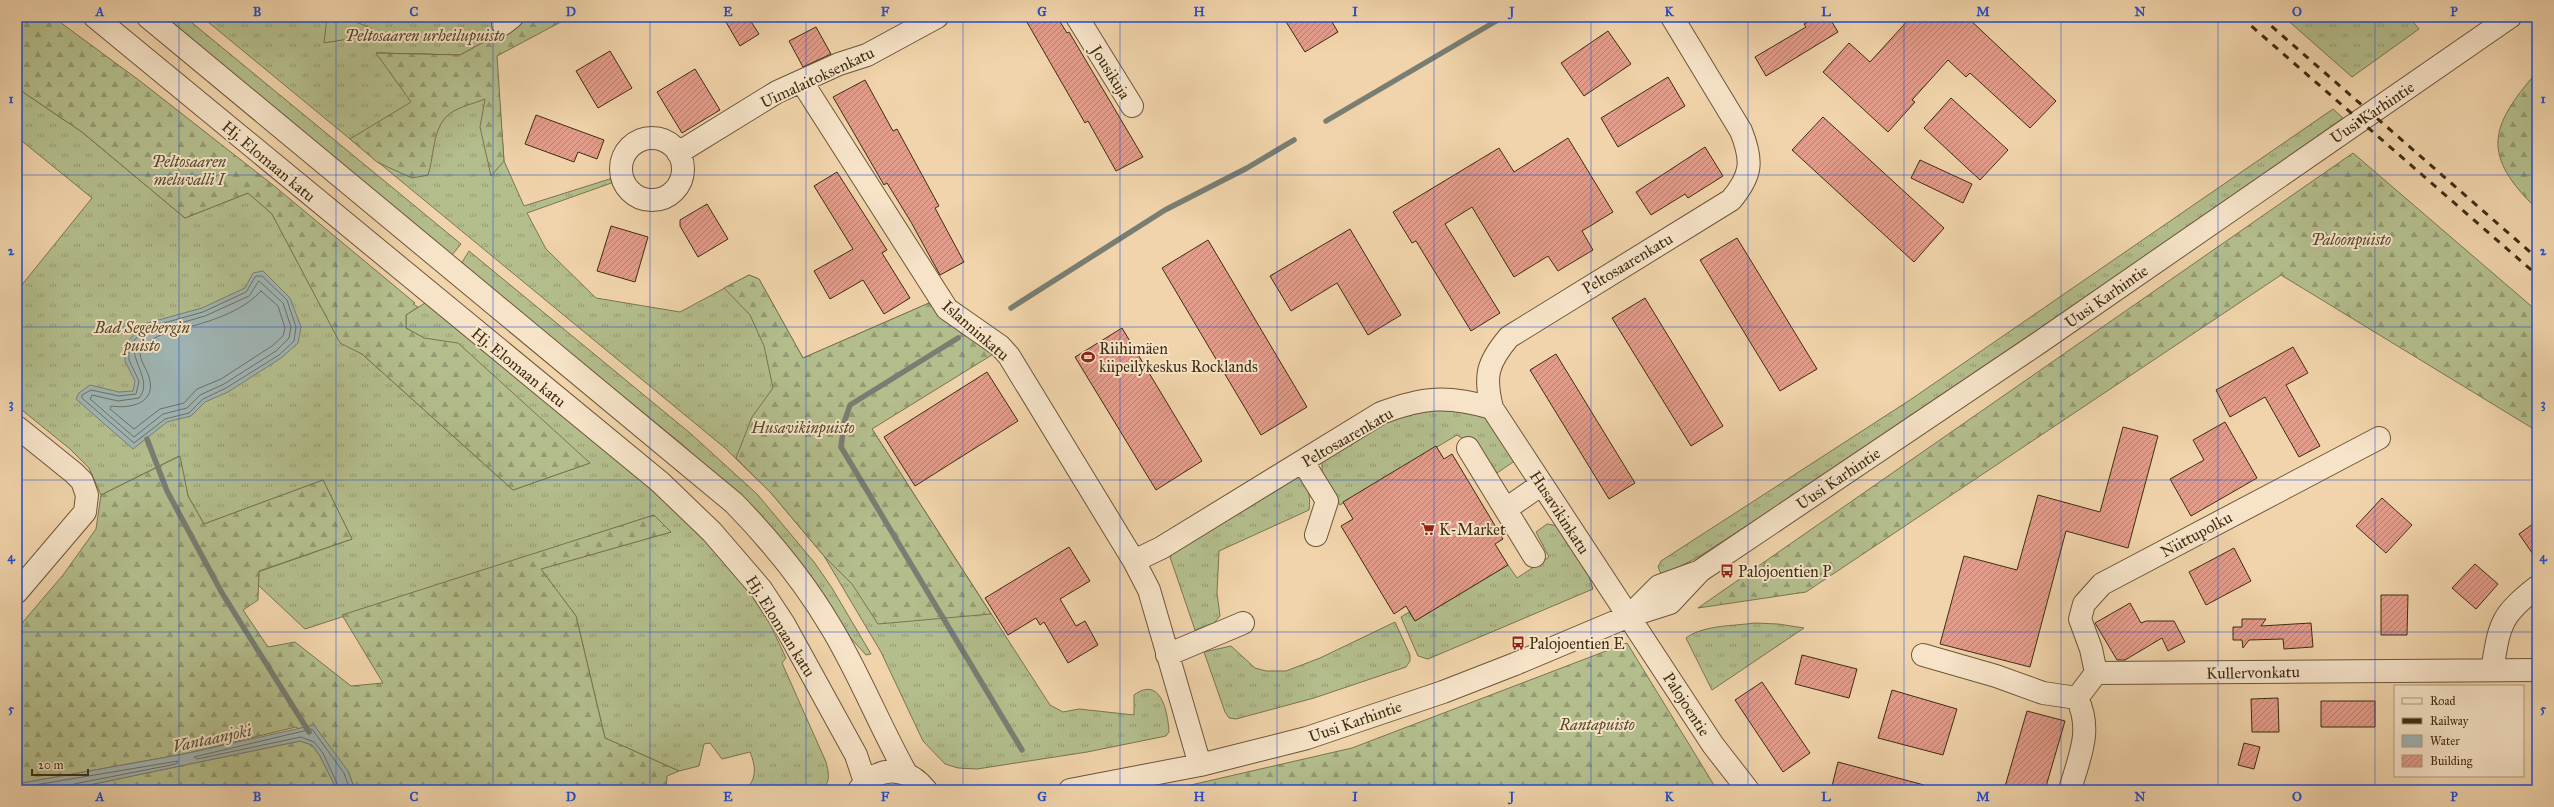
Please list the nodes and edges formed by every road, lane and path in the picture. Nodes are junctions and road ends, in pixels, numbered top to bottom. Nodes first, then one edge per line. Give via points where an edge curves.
1 (95, 17) edge
2 (148, 17) edge
3 (937, 17) edge
4 (1077, 17) edge
5 (1672, 17) edge
6 (2510, 17) edge
7 (802, 82) junction
8 (1132, 106) dead end
9 (678, 153) dead end
10 (470, 283) junction
11 (449, 310) junction
12 (1492, 408) junction
13 (17, 427) edge
14 (2379, 438) dead end
15 (1468, 448) dead end
16 (1303, 462) junction
17 (1542, 484) junction
18 (1506, 508) junction
19 (1316, 535) dead end
20 (1534, 556) dead end
21 (1134, 560) junction
22 (2537, 587) edge
23 (17, 592) edge
24 (1629, 616) junction
25 (1243, 622) dead end
26 (1167, 655) junction
27 (1923, 655) dead end
28 (2492, 670) junction
29 (2537, 670) edge
30 (2096, 674) junction
31 (2077, 698) junction
32 (1200, 766) junction
33 (906, 773) junction
34 (862, 786) edge
35 (927, 790) edge
36 (1070, 790) edge
37 (1748, 790) edge
38 (2070, 790) edge

1 - 11 street, Hj. Elomaan katu
2 - 10 street, Hj. Elomaan katu
3 - 7 street, Uimalaitoksenkatu via 867,55 839,64
4 - 8 street, Jousikuja
5 - 12 street, Peltosaarenkatu via 1741,131 1749,151 1749,169 1742,187 1731,200 1509,337 1496,353 1487,374
6 - 24 street, Uusi Karhintie via 2040,342 1700,571 1659,586
7 - 9 street, Uimalaitoksenkatu via 776,92
7 - 21 street, Islanninkatu via 947,310 1000,346 1009,356
10 - 11 street
10 - 33 street, Hj. Elomaan katu via 696,470 761,530 801,579 832,628
11 - 34 street, Hj. Elomaan katu via 660,482 733,555 761,589 784,624 856,755
12 - 16 street, Peltosaarenkatu via 1469,402 1412,402 1381,414
12 - 17 street, Husavikinkatu
13 - 23 street via 78,477 82,481 86,495 85,512
14 - 30 street, Niittupolku via 2102,584 2084,604 2080,619 2091,649
15 - 18 street
16 - 19 street via 1327,501
16 - 21 street, Peltosaarenkatu via 1161,548
17 - 18 street
17 - 24 street, Husavikinkatu
18 - 20 street
21 - 26 street via 1149,590
22 - 28 street via 2515,604 2505,616 2499,632
24 - 32 street, Uusi Karhintie via 1443,692 1307,738
24 - 37 street, Palojoentie via 1713,745
25 - 26 street
26 - 32 street
27 - 31 street via 1996,676 2043,693
28 - 29 street, Kullervonkatu
28 - 30 street, Kullervonkatu
30 - 31 street
31 - 38 street via 2085,714 2086,735
32 - 36 street, Uusi Karhintie
33 - 34 street via 884,772
33 - 35 street via 917,779

